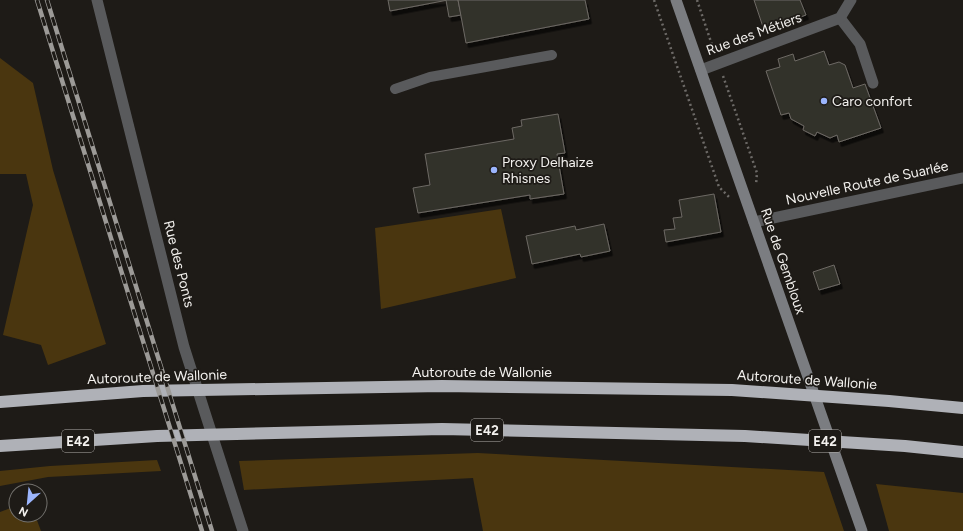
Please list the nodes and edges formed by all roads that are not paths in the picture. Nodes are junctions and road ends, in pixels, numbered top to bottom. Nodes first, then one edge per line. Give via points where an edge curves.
1 (97, 0) edge
2 (676, 0) edge
3 (850, 0) edge
4 (840, 18) junction
5 (552, 55) dead end
6 (701, 70) junction
7 (873, 83) dead end
8 (395, 89) dead end
9 (963, 178) edge
10 (754, 222) junction
11 (0, 402) edge
12 (963, 408) edge
13 (0, 446) edge
14 (963, 452) edge
15 (243, 531) edge
16 (862, 531) edge

1 - 15 street, Rue des Ponts via 184,347
2 - 6 main road, Rue de Gembloux
3 - 4 street
4 - 6 street, Rue des Métiers
4 - 7 street via 860,44
5 - 8 lane via 430,77
6 - 10 main road, Rue de Gembloux
9 - 10 street, Nouvelle Route de Suarlée
10 - 16 main road, Rue de Gembloux
11 - 12 highway, Autoroute de Wallonie via 143,391 442,386 732,390
13 - 14 highway, E42 via 157,436 442,429 745,436

